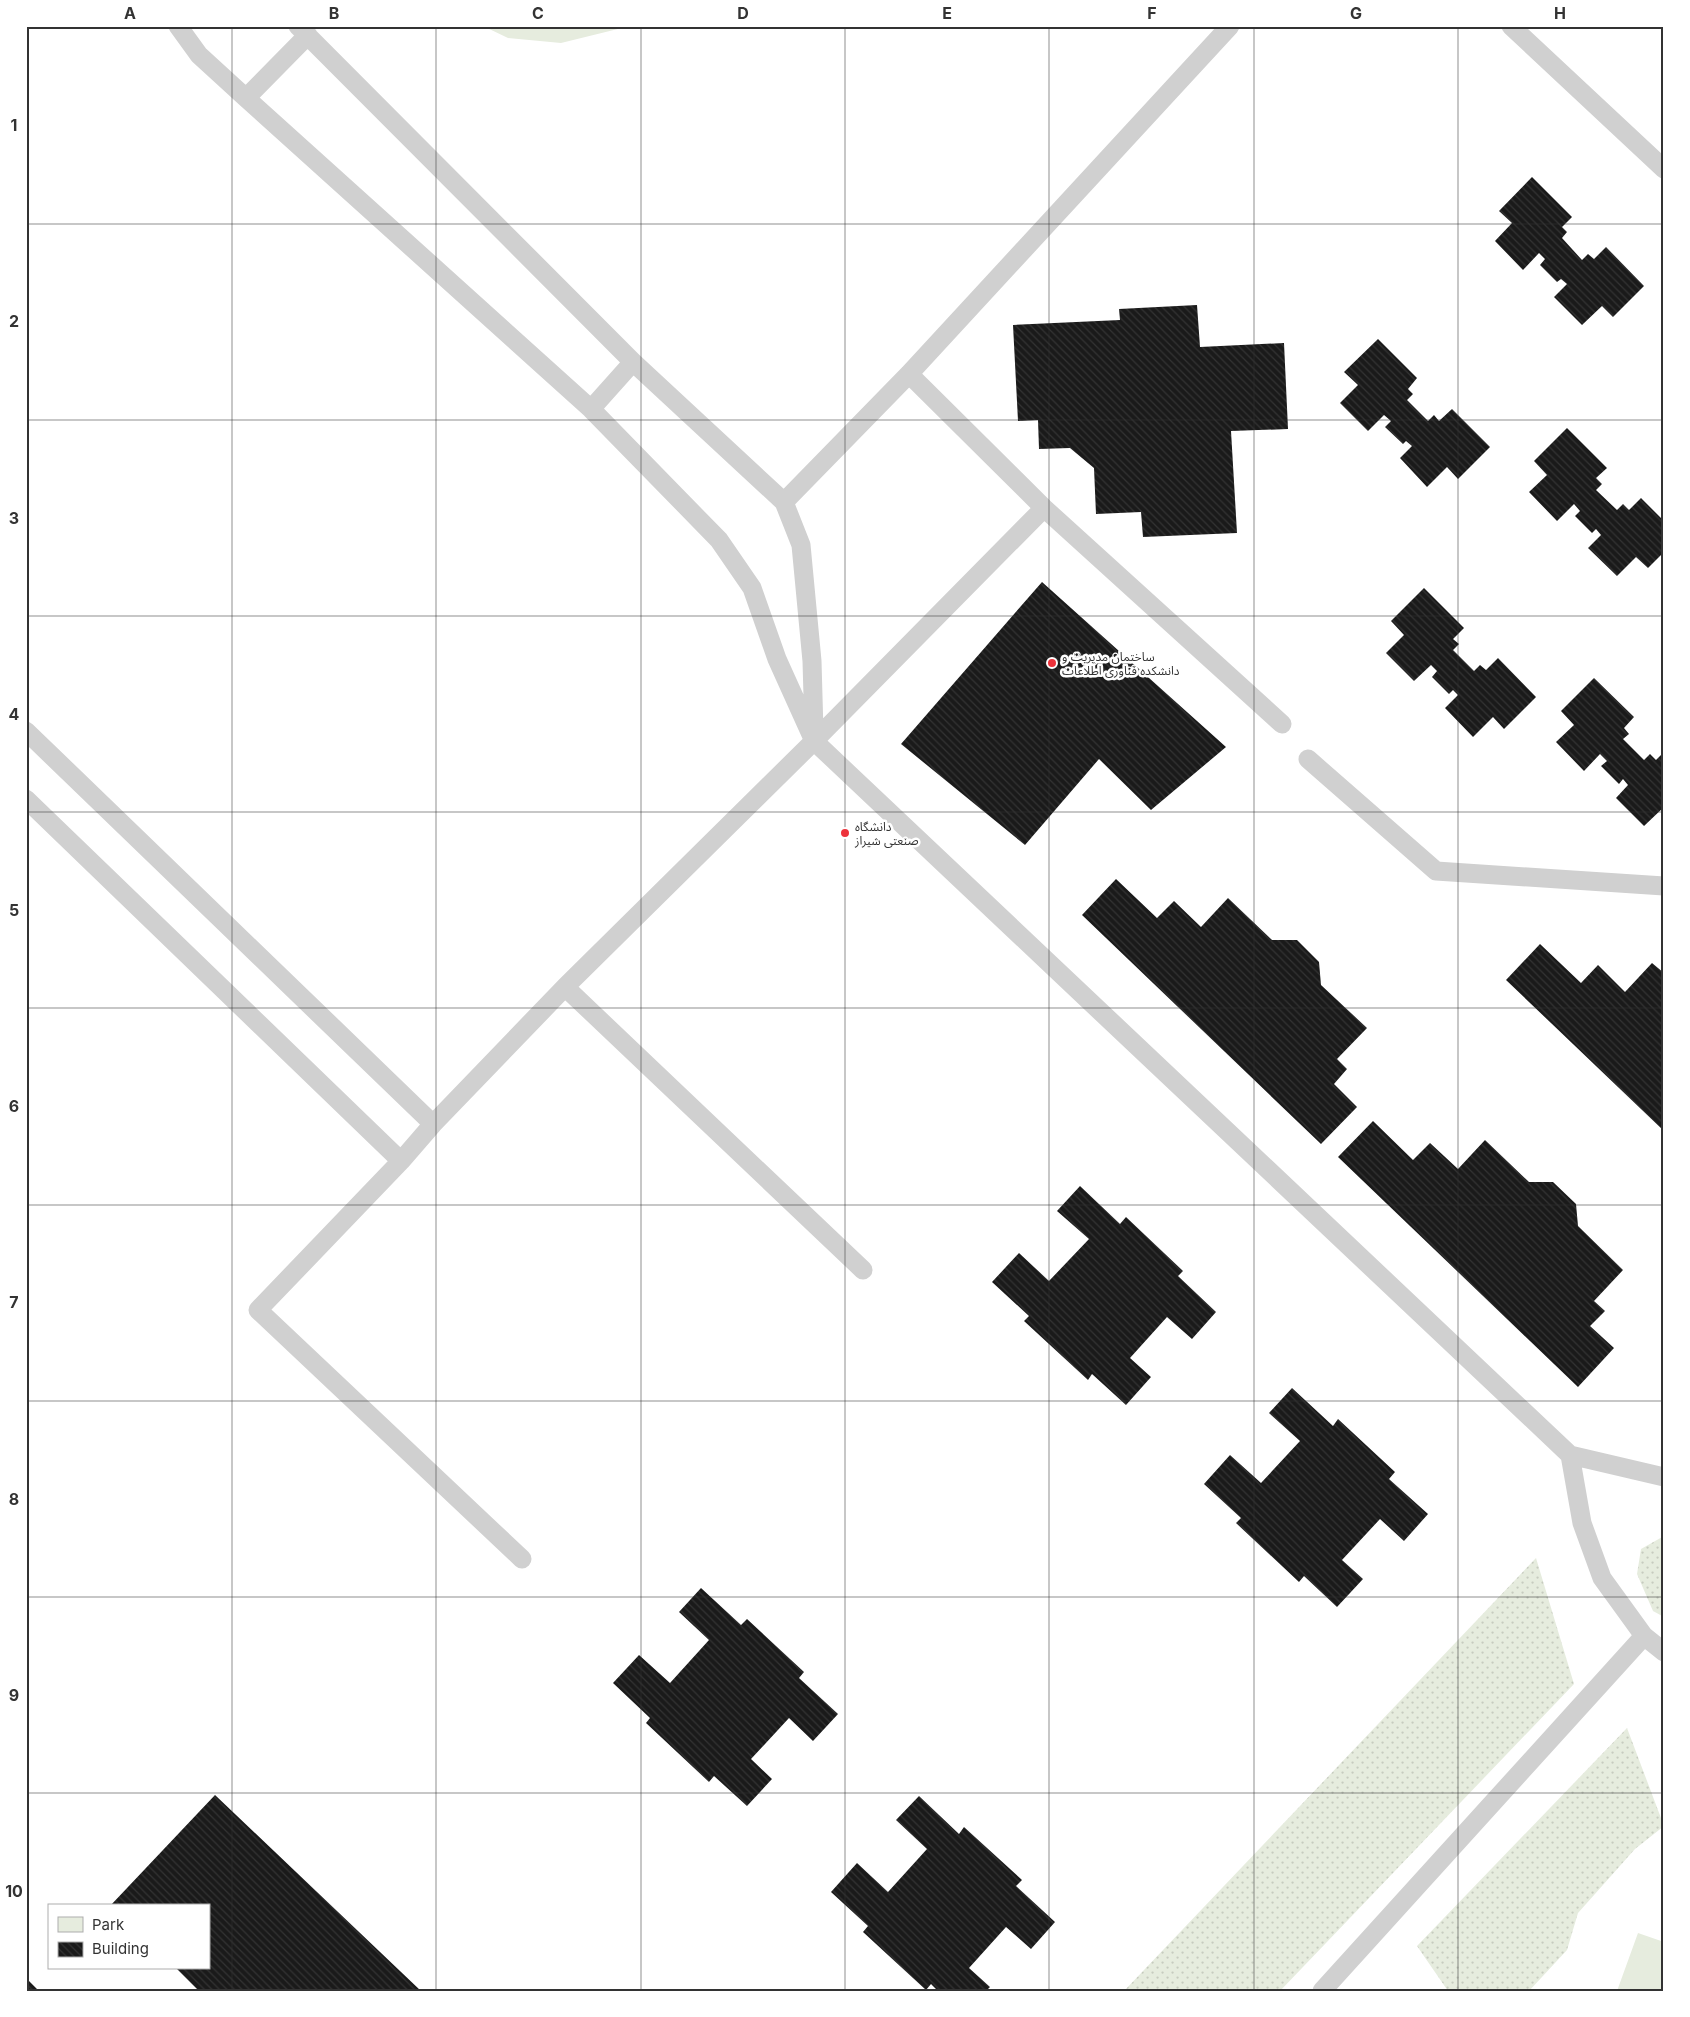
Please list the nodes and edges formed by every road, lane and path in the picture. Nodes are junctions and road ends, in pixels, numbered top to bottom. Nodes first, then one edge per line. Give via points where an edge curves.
1 (178, 26) edge
2 (1230, 26) edge
3 (1511, 26) edge
4 (303, 31) edge
5 (246, 98) junction
6 (1664, 169) edge
7 (633, 362) junction
8 (909, 374) junction
9 (591, 409) junction
10 (784, 502) junction
11 (1044, 508) junction
12 (1282, 724) dead end
13 (26, 731) edge
14 (814, 741) junction
15 (1308, 759) dead end
16 (26, 799) edge
17 (1664, 886) edge
18 (565, 987) junction
19 (434, 1124) junction
20 (401, 1161) junction
21 (864, 1270) dead end
22 (1570, 1455) junction
23 (1664, 1477) edge
24 (522, 1559) dead end
25 (1644, 1636) junction
26 (1664, 1652) edge
27 (1322, 1991) edge

1 - 5 lane via 199,55
2 - 8 lane
3 - 6 lane
4 - 5 lane
4 - 7 lane
5 - 9 lane
7 - 9 lane
7 - 10 lane
8 - 10 lane
8 - 11 lane
9 - 14 lane via 719,540 752,588 777,659
10 - 14 lane via 801,545 812,661
11 - 12 lane
11 - 14 lane
13 - 19 lane
14 - 18 lane
14 - 22 lane
15 - 17 lane via 1436,871
16 - 20 lane
18 - 19 lane
18 - 21 lane
19 - 20 lane
20 - 24 lane via 258,1310
22 - 23 lane
22 - 25 lane via 1582,1523 1602,1578
25 - 26 lane
25 - 27 lane

